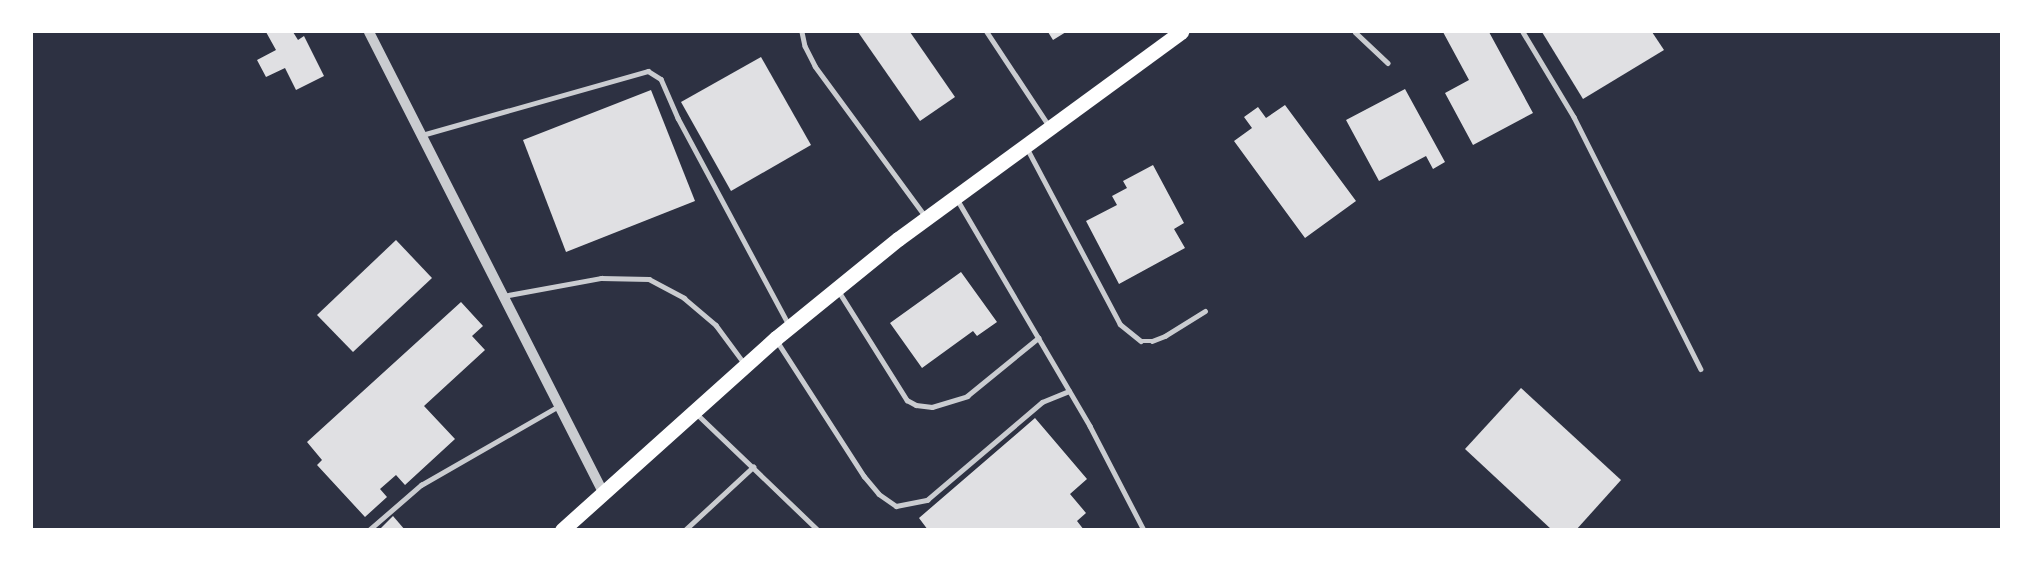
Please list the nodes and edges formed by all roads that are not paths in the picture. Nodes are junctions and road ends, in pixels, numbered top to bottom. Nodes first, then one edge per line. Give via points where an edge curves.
1 (369, 32) edge
2 (802, 32) edge
3 (987, 32) edge
4 (1355, 32) edge
5 (1523, 32) edge
6 (1172, 34) edge
7 (1389, 63) dead end
8 (1051, 128) junction
9 (422, 135) junction
10 (1026, 146) junction
11 (956, 197) junction
12 (927, 219) junction
13 (837, 288) junction
14 (503, 296) junction
15 (1205, 311) dead end
16 (790, 327) junction
17 (776, 338) junction
18 (1038, 338) junction
19 (746, 365) junction
20 (1701, 369) dead end
21 (1069, 390) junction
22 (559, 406) junction
23 (694, 411) junction
24 (753, 467) junction
25 (603, 492) junction
26 (369, 530) edge
27 (562, 530) edge
28 (685, 530) edge
29 (818, 530) edge
30 (1144, 530) edge

1 - 9 street
2 - 12 lane via 815,66
3 - 8 lane
4 - 7 lane
5 - 20 lane via 1574,117
6 - 8 main road
8 - 10 main road
9 - 14 street
9 - 16 lane via 648,71 662,79 678,118
10 - 11 main road
10 - 15 lane via 1120,324 1141,341 1152,341
11 - 12 main road
11 - 18 lane
12 - 13 main road
13 - 16 main road
13 - 18 lane via 907,400 916,405 932,407 967,396
14 - 19 lane via 601,278 649,279 684,298 716,325
14 - 22 street
16 - 17 main road
17 - 19 main road
17 - 21 lane via 864,476 896,506 927,500 1042,402
18 - 21 lane
19 - 23 main road
21 - 30 lane
22 - 25 street
22 - 26 lane via 421,485
23 - 24 lane
23 - 25 main road
24 - 28 lane
24 - 29 lane
25 - 27 main road

